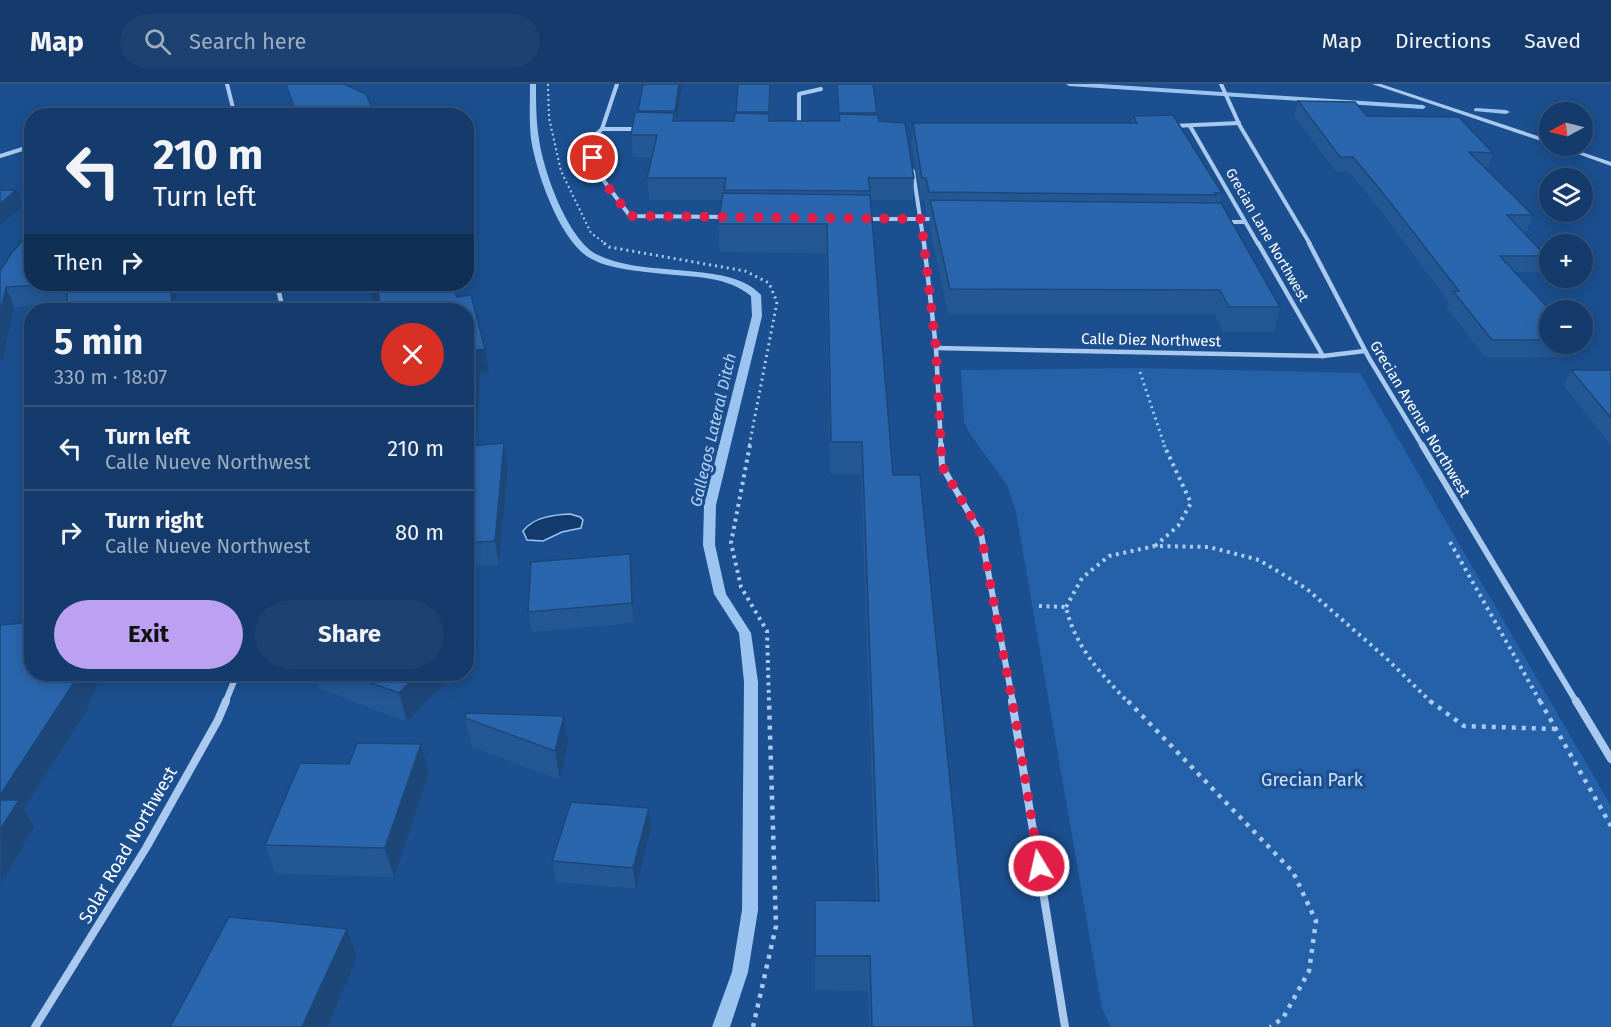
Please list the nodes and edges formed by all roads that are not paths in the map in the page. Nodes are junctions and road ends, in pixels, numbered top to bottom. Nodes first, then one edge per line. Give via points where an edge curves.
1 (227, 84) edge
2 (617, 84) edge
3 (1221, 84) edge
4 (1375, 84) edge
5 (821, 89) dead end
6 (233, 108) edge
7 (1239, 123) junction
8 (1167, 126) edge
9 (1190, 126) junction
10 (602, 129) junction
11 (649, 129) edge
12 (799, 130) edge
13 (1539, 138) edge
14 (24, 148) edge
15 (0, 156) edge
16 (1588, 156) edge
17 (911, 161) edge
18 (1611, 164) edge
19 (730, 217) edge
20 (862, 219) edge
21 (921, 219) junction
22 (945, 219) edge
23 (1221, 222) edge
24 (1245, 222) junction
25 (936, 348) junction
26 (1365, 351) junction
27 (1323, 356) junction
28 (234, 681) edge
29 (1611, 759) edge
30 (35, 1027) edge
31 (1065, 1027) edge

1 - 6 street
2 - 10 street
3 - 7 street, Grecian Avenue Northwest
4 - 13 street
5 - 12 street via 799,94
7 - 9 street
7 - 26 street, Grecian Avenue Northwest via 1298,222
8 - 9 street
9 - 24 street, Grecian Lane Northwest
10 - 11 street
10 - 19 street via 588,142 598,174 630,216
14 - 15 street
16 - 18 street
17 - 21 street
20 - 21 street
21 - 22 street
21 - 25 street
23 - 24 street
24 - 27 street, Grecian Lane Northwest
25 - 27 street, Calle Diez Northwest
25 - 31 street via 942,466 981,534 1017,727
26 - 27 street, Calle Diez Northwest
26 - 29 street, Grecian Avenue Northwest
28 - 30 street, Solar Road Northwest via 218,720 146,848

